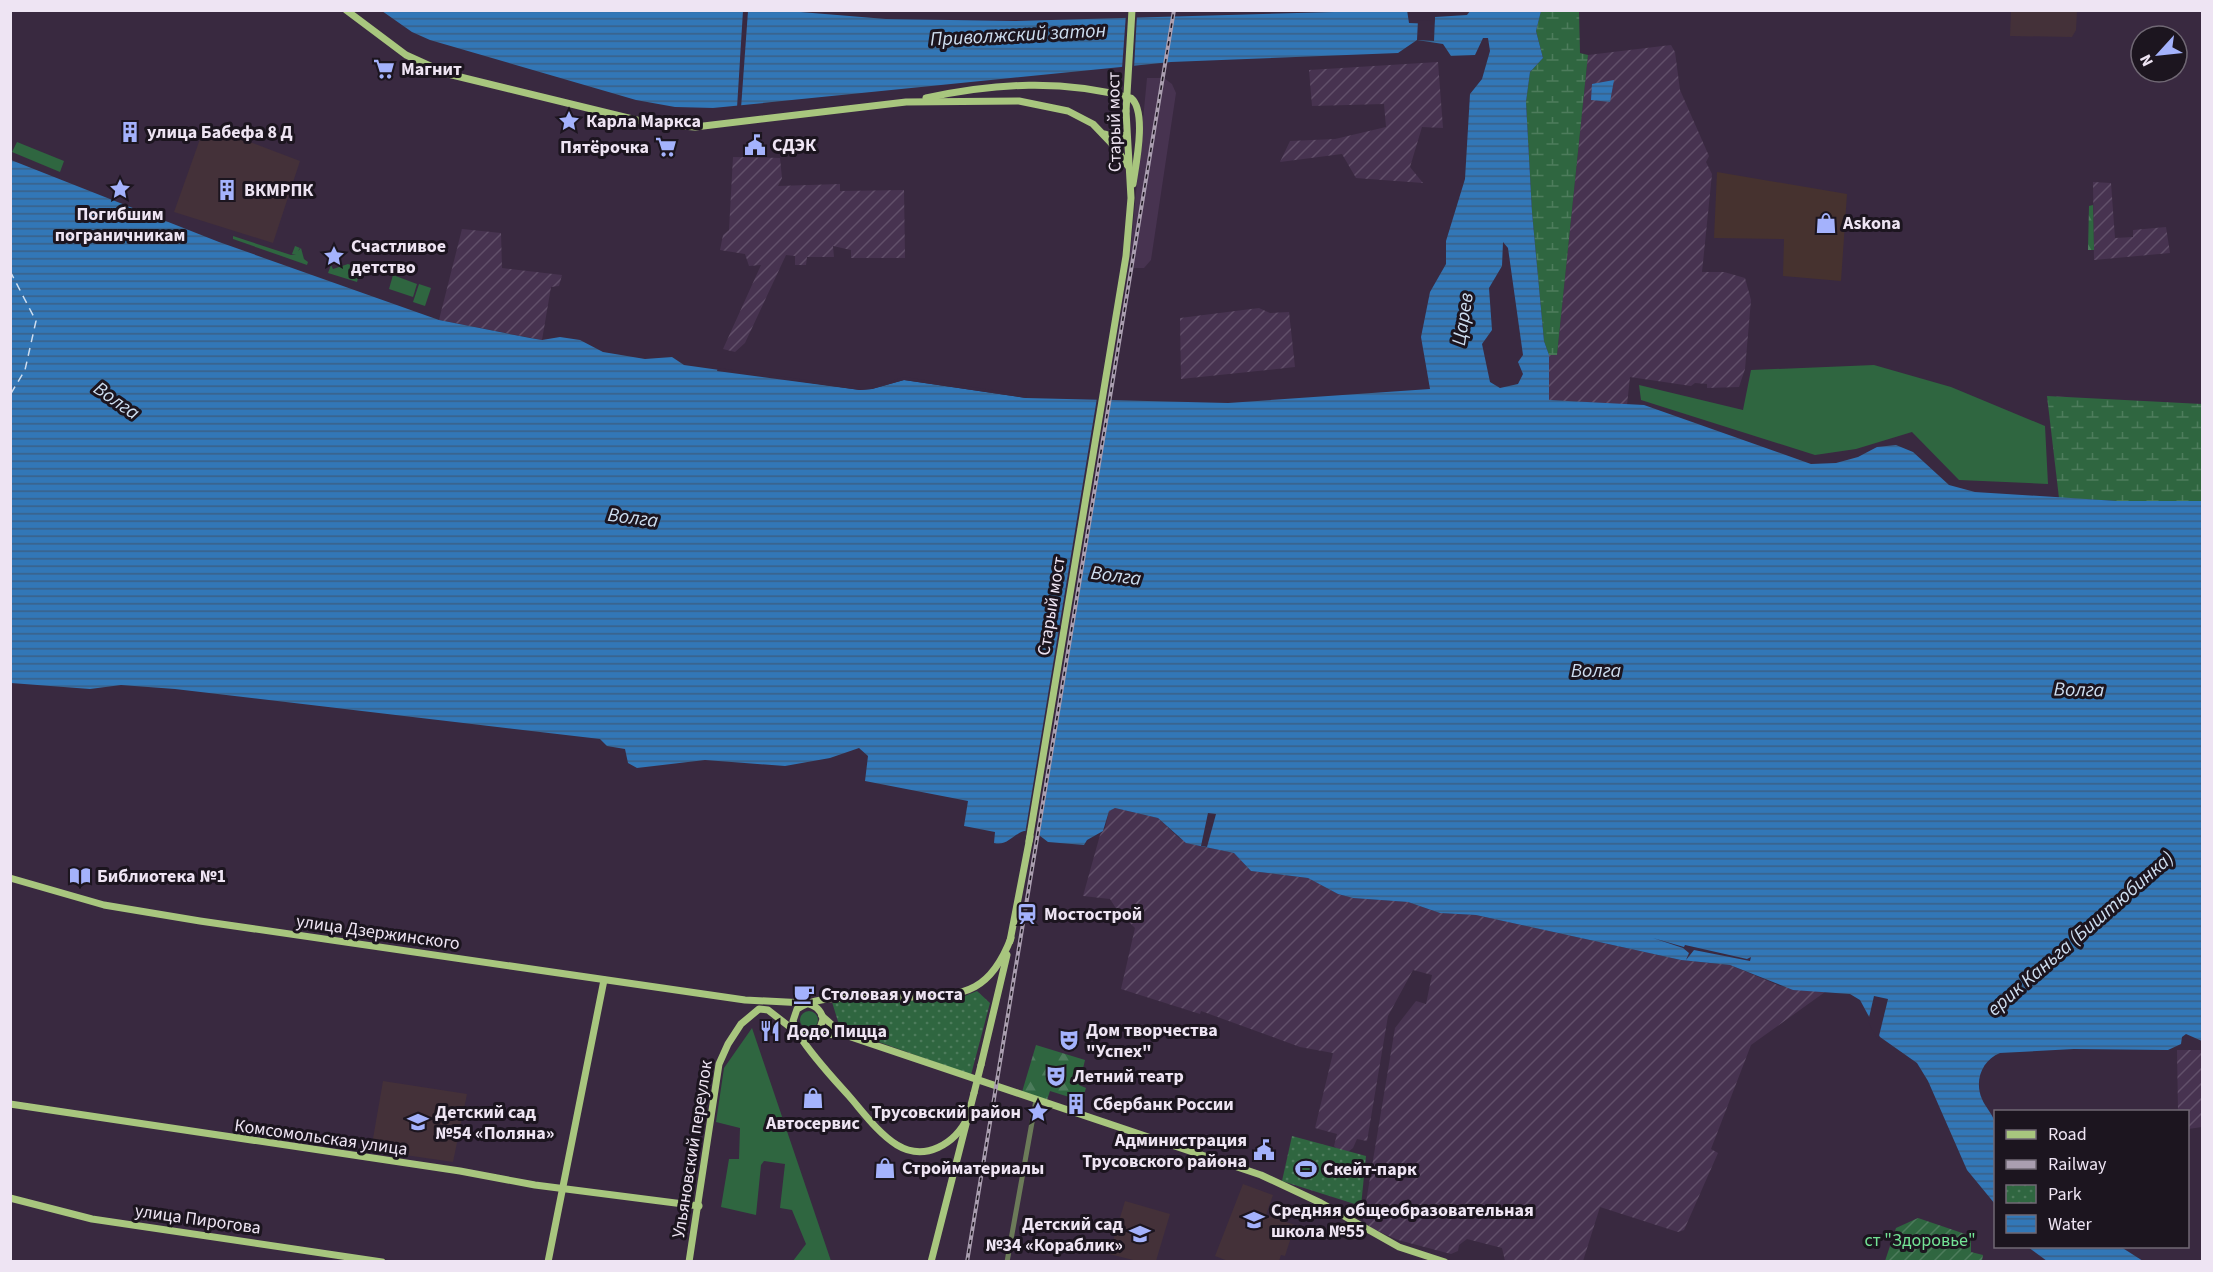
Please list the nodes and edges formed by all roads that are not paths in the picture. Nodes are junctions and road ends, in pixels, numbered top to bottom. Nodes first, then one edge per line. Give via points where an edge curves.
1 (346, 10) edge
2 (1132, 10) edge
3 (906, 102) junction
4 (1103, 132) junction
5 (1126, 135) junction
6 (1132, 166) junction
7 (10, 878) edge
8 (1011, 938) junction
9 (604, 980) junction
10 (808, 1004) junction
11 (822, 1016) junction
12 (797, 1033) junction
13 (815, 1034) junction
14 (845, 1035) junction
15 (1036, 1100) junction
16 (10, 1104) edge
17 (968, 1117) junction
18 (562, 1186) junction
19 (10, 1198) edge
20 (699, 1206) junction
21 (382, 1262) edge
22 (549, 1262) edge
23 (688, 1262) edge
24 (931, 1262) edge
25 (1007, 1262) edge
26 (1445, 1262) edge

1 - 3 main road via 406,55 439,70 653,124 706,126
2 - 5 main road, Старый мост, bridge
3 - 4 main road via 1027,102 1068,111
3 - 6 main road via 975,87 1033,84 1119,94 1136,102 1140,115
4 - 5 main road via 1114,137
4 - 6 main road
5 - 6 main road, Старый мост
6 - 8 main road, Старый мост via 1126,256
7 - 9 main road, улица Дзержинского via 104,905
8 - 10 main road, улица Дзержинского via 991,976 967,992 839,998
8 - 17 main road, bridge
9 - 10 main road, улица Дзержинского via 745,1000
9 - 18 main road
10 - 11 main road
10 - 12 main road via 794,1012
11 - 13 main road via 821,1028
11 - 14 main road
12 - 13 main road
12 - 17 main road via 835,1081 898,1146 919,1152 934,1150 959,1133
12 - 20 main road, Ульяновский переулок via 768,1010 759,1009 728,1044 719,1065
13 - 14 main road
14 - 15 main road
15 - 25 street
15 - 26 main road via 1261,1175 1399,1247
16 - 18 main road, Комсомольская улица
17 - 24 main road
18 - 20 main road, Комсомольская улица
18 - 22 main road
19 - 21 main road, улица Пирогова via 92,1219
20 - 23 main road, Ульяновский переулок

